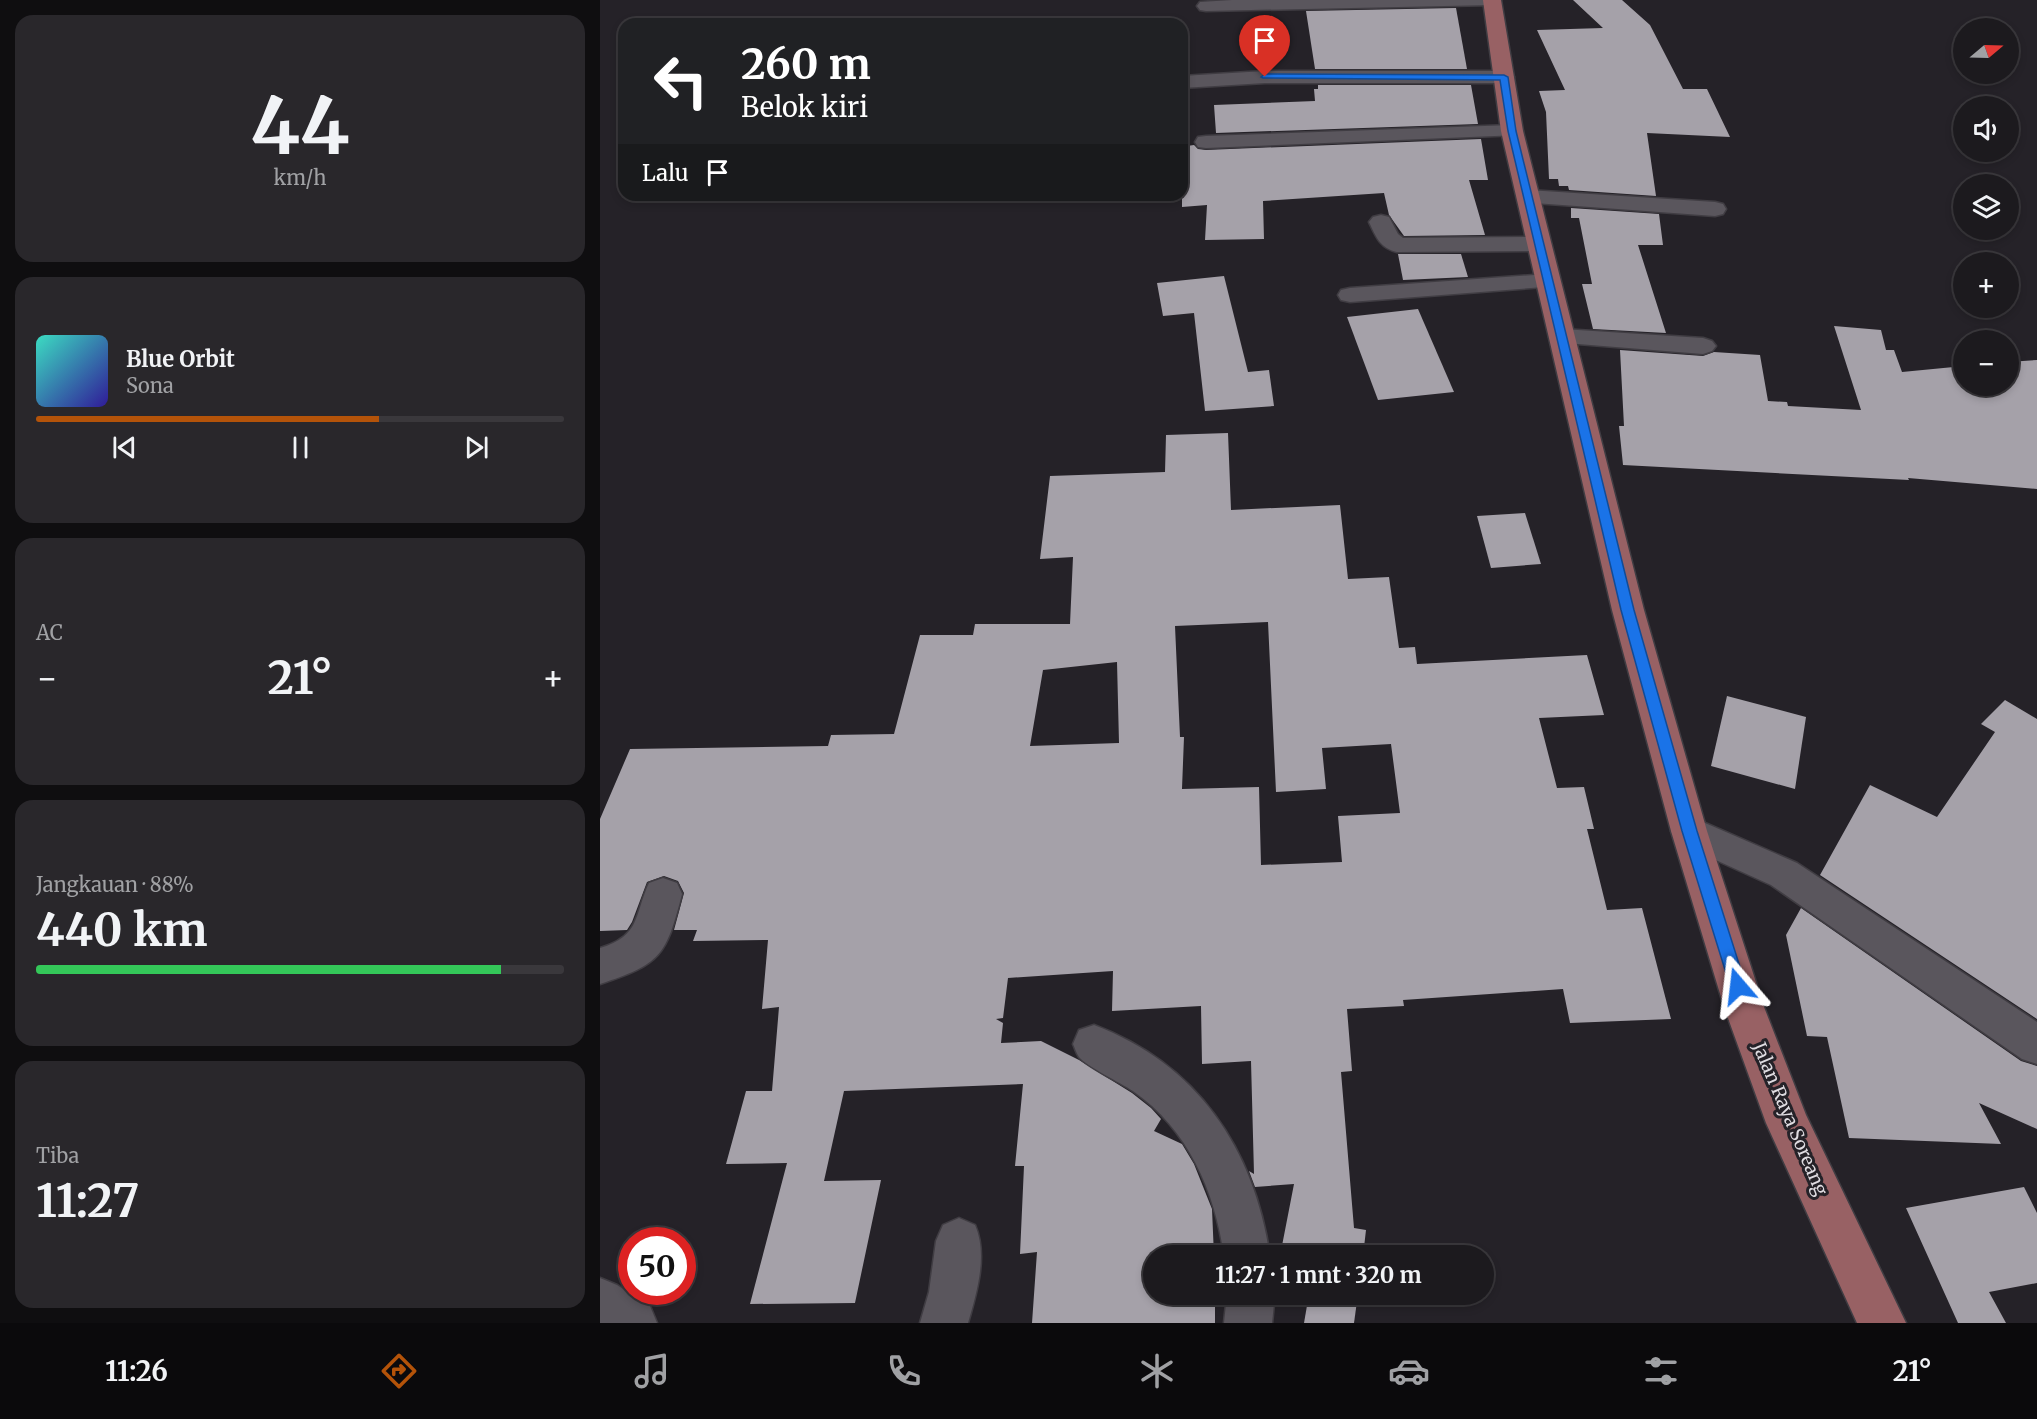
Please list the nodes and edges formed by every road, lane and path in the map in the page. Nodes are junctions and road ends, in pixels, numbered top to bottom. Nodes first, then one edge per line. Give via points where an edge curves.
1 (1492, 0) edge
2 (1206, 6) dead end
3 (1504, 77) junction
4 (1188, 82) edge
5 (1512, 131) junction
6 (1206, 142) dead end
7 (1528, 197) junction
8 (1715, 208) dead end
9 (1381, 222) dead end
10 (1539, 244) junction
11 (1548, 281) junction
12 (1350, 295) dead end
13 (1562, 337) junction
14 (1703, 346) dead end
15 (1689, 831) junction
16 (663, 894) dead end
17 (600, 966) edge
18 (1094, 1044) dead end
19 (2037, 1045) edge
20 (959, 1241) dead end
21 (1245, 1245) edge
22 (600, 1302) edge
23 (1250, 1305) edge
24 (633, 1323) edge
25 (944, 1323) edge
26 (1248, 1323) edge
27 (1882, 1323) edge

1 - 2 street
1 - 3 main road, Jalan Raya Soreang
3 - 4 street via 1265,77
3 - 5 main road, Jalan Raya Soreang
5 - 6 street
5 - 7 main road, Jalan Raya Soreang
7 - 8 street
7 - 10 main road, Jalan Raya Soreang
9 - 10 street via 1388,238 1397,245
10 - 11 main road, Jalan Raya Soreang
11 - 12 street
11 - 13 main road, Jalan Raya Soreang
13 - 14 street
13 - 15 main road, Jalan Raya Soreang via 1628,610
15 - 19 street via 1784,874
15 - 27 main road, Jalan Raya Soreang via 1744,1007 1788,1123
16 - 17 street via 655,926 639,952
18 - 21 street via 1178,1101 1208,1141 1226,1177
20 - 25 street via 953,1292
22 - 24 street
23 - 26 street

